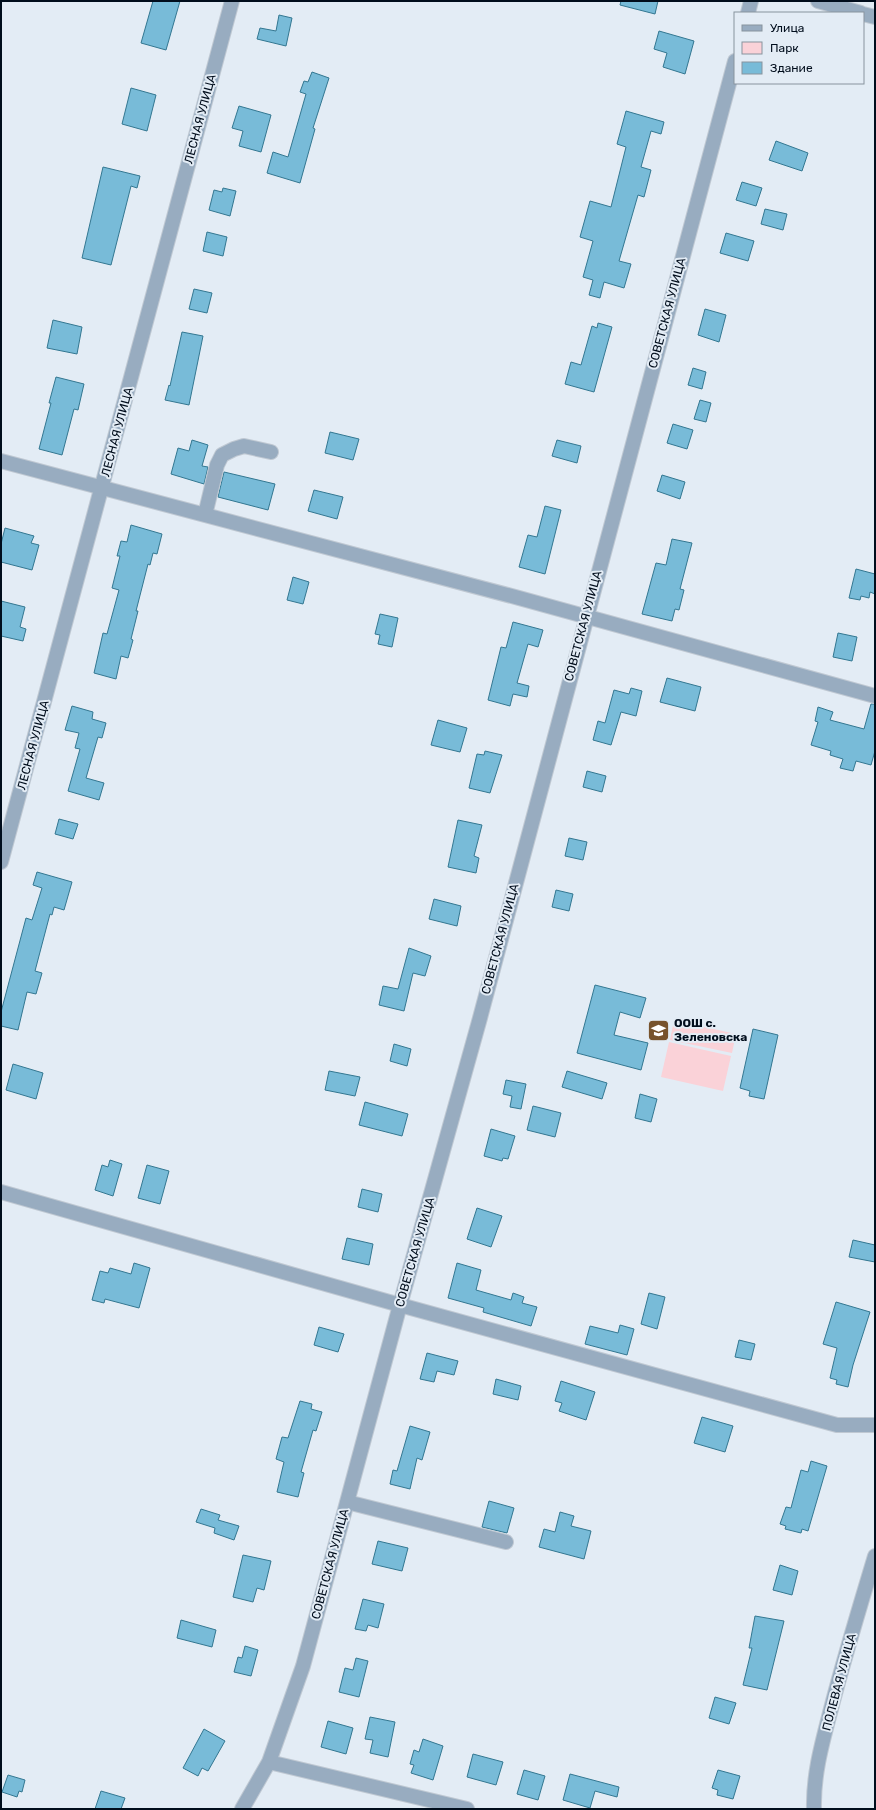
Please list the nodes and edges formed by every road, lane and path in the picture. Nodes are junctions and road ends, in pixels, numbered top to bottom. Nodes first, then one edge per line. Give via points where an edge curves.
1 (232, 1) edge
2 (751, 1) edge
3 (818, 1) edge
4 (748, 12) edge
5 (858, 12) edge
6 (864, 14) edge
7 (875, 17) edge
8 (734, 65) edge
9 (271, 452) dead end
10 (1, 461) edge
11 (102, 488) junction
12 (205, 515) junction
13 (586, 616) junction
14 (875, 696) edge
15 (1, 862) edge
16 (1, 1192) edge
17 (400, 1304) junction
18 (875, 1425) edge
19 (347, 1502) junction
20 (506, 1542) dead end
21 (875, 1556) edge
22 (269, 1762) junction
23 (242, 1809) edge
24 (466, 1809) edge
25 (814, 1809) edge

1 - 11 street, ЛЕСНАЯ УЛИЦА
2 - 4 street
3 - 5 street
6 - 7 street
8 - 13 street, СОВЕТСКАЯ УЛИЦА
9 - 12 street via 244,446 222,455 217,465
10 - 11 street
11 - 12 street
11 - 15 street, ЛЕСНАЯ УЛИЦА
12 - 13 street
13 - 14 street
13 - 17 street, СОВЕТСКАЯ УЛИЦА via 480,1018
16 - 17 street
17 - 18 street via 837,1425
17 - 19 street, СОВЕТСКАЯ УЛИЦА
19 - 20 street
19 - 22 street, СОВЕТСКАЯ УЛИЦА via 303,1666
21 - 25 street, ПОЛЕВАЯ УЛИЦА via 818,1759 813,1787
22 - 23 street, СОВЕТСКАЯ УЛИЦА
22 - 24 street

